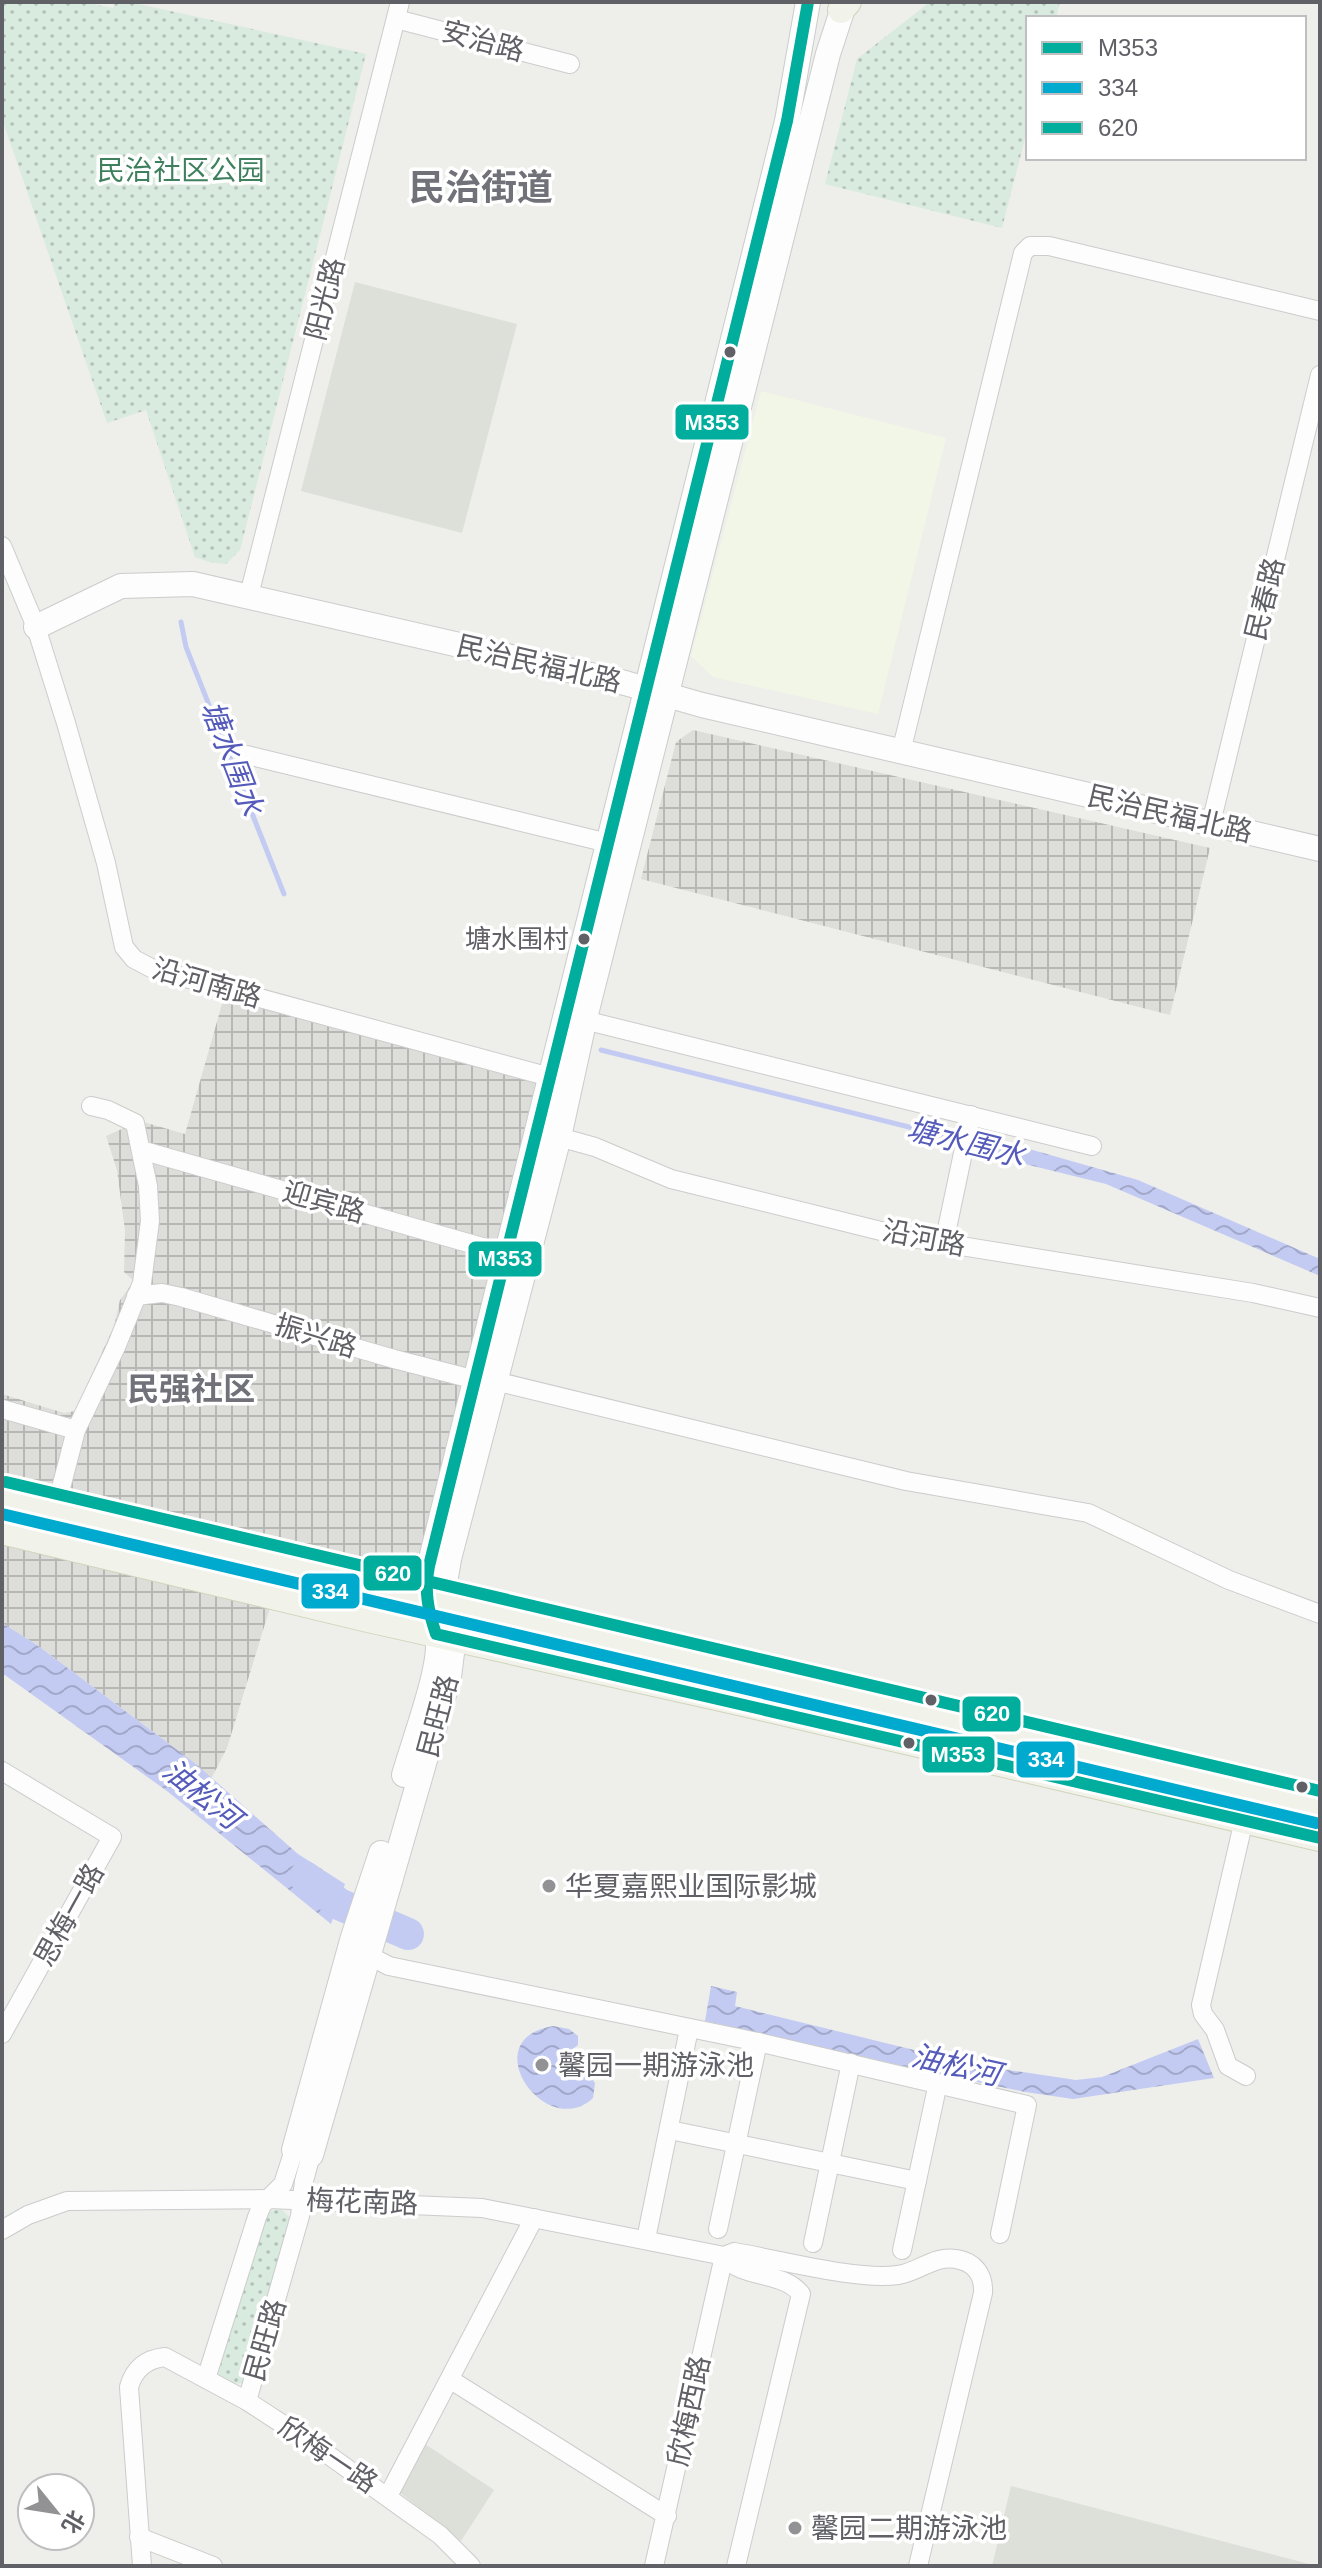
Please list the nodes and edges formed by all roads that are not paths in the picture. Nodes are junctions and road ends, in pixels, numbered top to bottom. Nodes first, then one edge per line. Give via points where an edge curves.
1 (808, 2) edge
2 (845, 5) edge
3 (398, 11) edge
4 (570, 64) dead end
5 (1320, 311) edge
6 (1320, 375) edge
7 (2, 546) edge
8 (249, 595) junction
9 (36, 627) junction
10 (657, 692) junction
11 (901, 752) junction
12 (247, 755) dead end
13 (1211, 823) junction
14 (608, 843) junction
15 (1320, 849) edge
16 (575, 1017) junction
17 (561, 1080) junction
18 (91, 1106) dead end
19 (969, 1122) junction
20 (548, 1134) junction
21 (1092, 1146) dead end
22 (141, 1150) junction
23 (944, 1243) junction
24 (507, 1254) junction
25 (136, 1296) junction
26 (1320, 1308) edge
27 (486, 1380) junction
28 (2, 1409) edge
29 (76, 1430) junction
30 (2, 1498) edge
31 (55, 1511) junction
32 (2, 1531) edge
33 (434, 1599) junction
34 (1320, 1614) edge
35 (444, 1636) junction
36 (4, 1777) edge
37 (1320, 1807) edge
38 (1244, 1820) junction
39 (1320, 1838) edge
40 (360, 1946) junction
41 (689, 2029) junction
42 (2, 2034) edge
43 (758, 2042) junction
44 (851, 2063) junction
45 (1246, 2076) dead end
46 (938, 2083) junction
47 (670, 2130) junction
48 (737, 2144) junction
49 (302, 2153) junction
50 (830, 2164) junction
51 (917, 2181) junction
52 (269, 2199) junction
53 (303, 2200) junction
54 (534, 2218) junction
55 (718, 2229) dead end
56 (2, 2230) edge
57 (1000, 2234) dead end
58 (646, 2239) junction
59 (813, 2243) dead end
60 (902, 2250) dead end
61 (724, 2256) junction
62 (206, 2379) junction
63 (451, 2380) junction
64 (247, 2401) junction
65 (388, 2496) junction
66 (667, 2516) junction
67 (139, 2537) junction
68 (142, 2566) edge
69 (213, 2566) edge
70 (471, 2566) edge
71 (654, 2566) edge
72 (736, 2566) edge
73 (918, 2566) edge

1 - 10 main road, 民旺路 via 787,121
2 - 10 main road, 民旺路
3 - 4 street, 安治路
3 - 8 street, 阳光路
5 - 11 street via 1049,246 1030,246 1023,253
6 - 13 street, 民春路
7 - 9 street
8 - 9 main road, 民治民福北路 via 193,584 121,586
8 - 10 main road, 民治民福北路
9 - 17 street, 沿河南路 via 106,863 124,947 134,959 153,969
10 - 11 main road, 民治民福北路
10 - 14 main road, 民旺路
10 - 16 main road, 民旺路
11 - 13 main road, 民治民福北路
12 - 14 street
13 - 15 main road, 民治民福北路
14 - 16 main road, 民旺路
16 - 17 main road, 民旺路
16 - 19 street
17 - 20 main road, 民旺路
18 - 22 street via 135,1123
19 - 21 street
19 - 23 street
20 - 23 street, 沿河路 via 671,1179
20 - 24 main road, 民旺路
20 - 27 main road, 民旺路
22 - 24 street, 迎宾路
22 - 25 street via 150,1221
23 - 26 street, 沿河路
24 - 27 main road, 民旺路
25 - 27 street, 振兴路 via 162,1293
25 - 29 street
27 - 33 main road, 民旺路 via 449,1559
27 - 34 street, 振兴路 via 906,1481 1088,1513 1229,1580
28 - 29 street
29 - 31 street
30 - 31 main road
31 - 33 main road
32 - 35 main road
33 - 35 main road, 民旺路
33 - 37 main road
35 - 38 main road
35 - 40 main road, 民旺路 via 454,1653 449,1677
36 - 42 street, 思梅一路 via 112,1837
38 - 39 main road
38 - 45 street via 1201,2005 1228,2066
40 - 41 street via 389,1966
40 - 49 main road, 民旺路
41 - 43 street
41 - 47 street
43 - 44 street
43 - 48 street
44 - 46 street
44 - 50 street
46 - 51 street
46 - 57 street via 1027,2105
47 - 48 street
47 - 58 street
48 - 50 street
48 - 55 street
49 - 52 street, 民旺路
49 - 53 street, 民旺路
50 - 51 street
50 - 59 street
51 - 60 street
52 - 53 street, 梅花南路
52 - 56 street, 梅花南路 via 67,2201
52 - 62 street, 民旺路 via 257,2217
53 - 54 street, 梅花南路 via 446,2205
53 - 64 street, 民旺路
54 - 58 street, 梅花南路
54 - 63 street
58 - 61 street, 梅花南路
61 - 66 street, 欣梅西路
61 - 72 street via 731,2265 786,2282 801,2294
61 - 73 street via 734,2252 888,2275 934,2259 958,2259 981,2275 983,2293
62 - 64 street, 欣梅一路
62 - 67 street, 欣梅一路 via 165,2357 147,2362 131,2380
63 - 65 street
63 - 66 street
64 - 65 street, 欣梅一路
65 - 70 street, 欣梅一路
66 - 71 street, 欣梅西路
67 - 68 street, 欣梅一路
67 - 69 street

